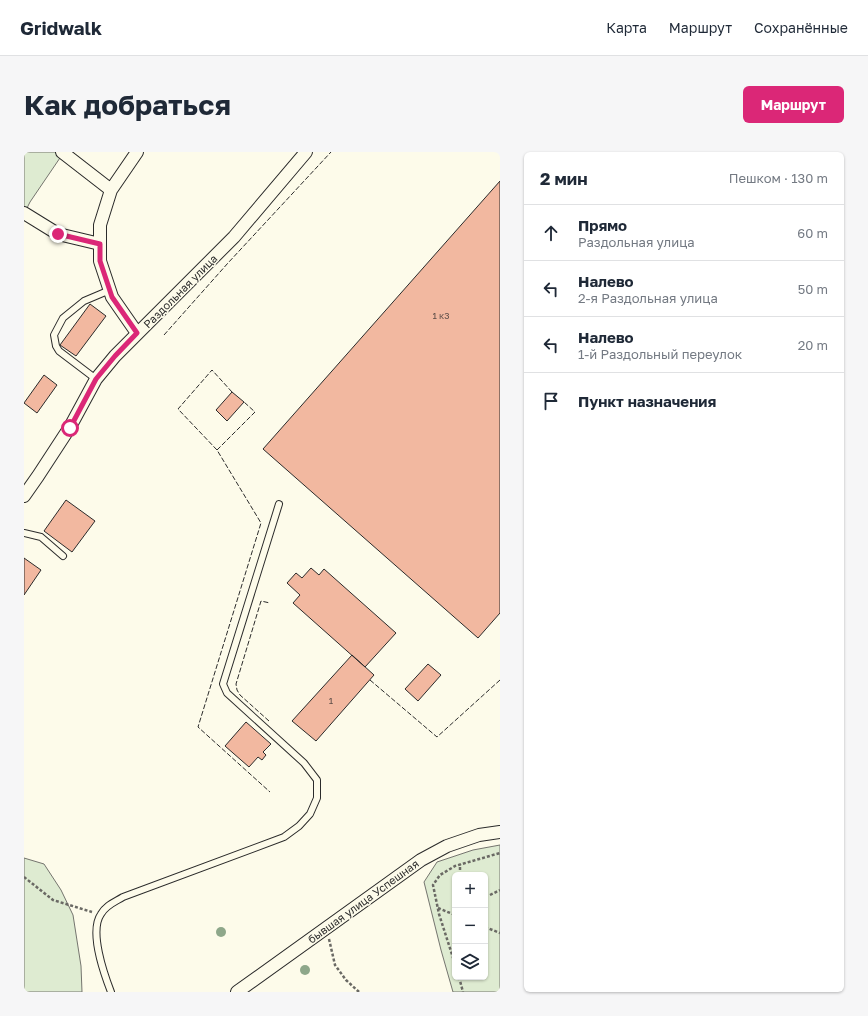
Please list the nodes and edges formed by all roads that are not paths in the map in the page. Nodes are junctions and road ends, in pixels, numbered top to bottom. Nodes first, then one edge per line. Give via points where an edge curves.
1 (62, 152) edge
2 (137, 152) edge
3 (306, 152) edge
4 (111, 190) junction
5 (24, 213) edge
6 (100, 244) junction
7 (110, 290) junction
8 (137, 333) junction
9 (96, 379) junction
10 (24, 496) edge
11 (279, 504) dead end
12 (24, 533) edge
13 (63, 556) dead end
14 (500, 832) edge
15 (111, 992) edge
16 (237, 992) edge

1 - 4 street
2 - 4 street
3 - 8 street, Раздольная улица via 234,237
4 - 6 street via 100,225
5 - 6 street via 58,234
6 - 7 street via 100,261
7 - 8 street via 112,297
7 - 9 lane via 84,301 63,318 54,335 59,351
8 - 9 street, Раздольная улица
9 - 10 street, Раздольная улица via 70,428
11 - 15 lane via 223,684 227,693 304,763 318,780 317,798 310,814 284,837 124,897 109,905 100,914 97,927 98,949
12 - 13 lane via 41,537
14 - 16 street, бывшая улица Успешная via 479,835 447,846 421,860

